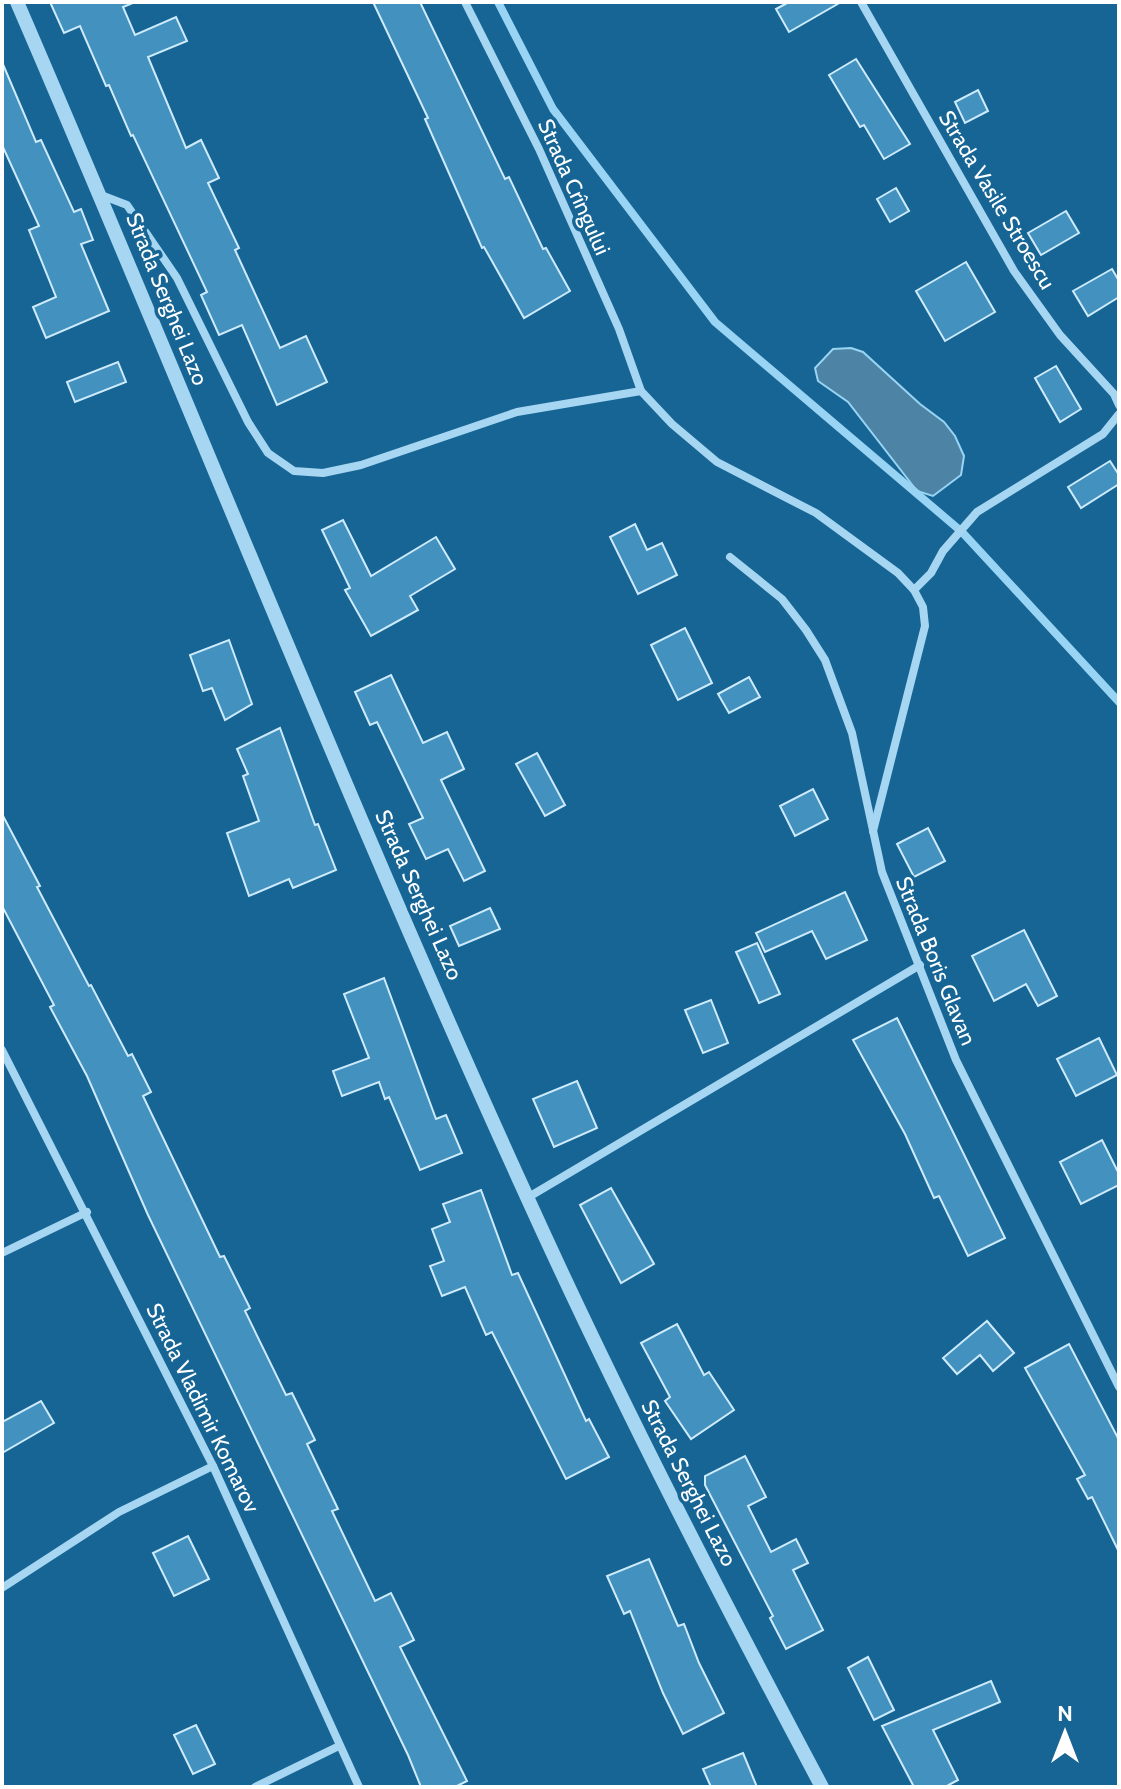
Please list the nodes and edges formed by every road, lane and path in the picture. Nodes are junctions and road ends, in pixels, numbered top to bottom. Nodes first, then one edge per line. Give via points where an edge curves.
1 (17, 2) edge
2 (465, 2) edge
3 (861, 2) edge
4 (100, 195) junction
5 (641, 391) junction
6 (1119, 405) edge
7 (1119, 414) edge
8 (730, 557) dead end
9 (914, 590) junction
10 (873, 831) junction
11 (920, 965) junction
12 (2, 1050) edge
13 (527, 1198) junction
14 (87, 1212) junction
15 (2, 1253) edge
16 (1119, 1387) edge
17 (213, 1466) junction
18 (2, 1588) edge
19 (339, 1746) junction
20 (255, 1787) edge
21 (359, 1787) edge
22 (822, 1787) edge

1 - 4 street, Strada Serghei Lazo
2 - 5 street, Strada Crîngului via 539,149
3 - 6 street, Strada Vasile Stroescu via 1014,271
4 - 5 street via 127,205 177,278 248,422 268,453 294,471 323,473 361,465 517,412
4 - 13 street, Strada Serghei Lazo via 299,676
5 - 9 street via 717,462 816,513
7 - 9 street via 1103,434 977,512
8 - 10 street, Strada Boris Glavan via 782,599 825,660 852,733
9 - 10 street via 925,626
10 - 11 street, Strada Boris Glavan via 882,872
11 - 13 street
11 - 16 street, Strada Boris Glavan via 956,1060
12 - 14 street, Strada Vladimir Komarov
13 - 22 street, Strada Serghei Lazo via 653,1464
14 - 15 street
14 - 17 street, Strada Vladimir Komarov
17 - 18 street via 119,1512
17 - 19 street, Strada Vladimir Komarov
19 - 20 street
19 - 21 street, Strada Vladimir Komarov

